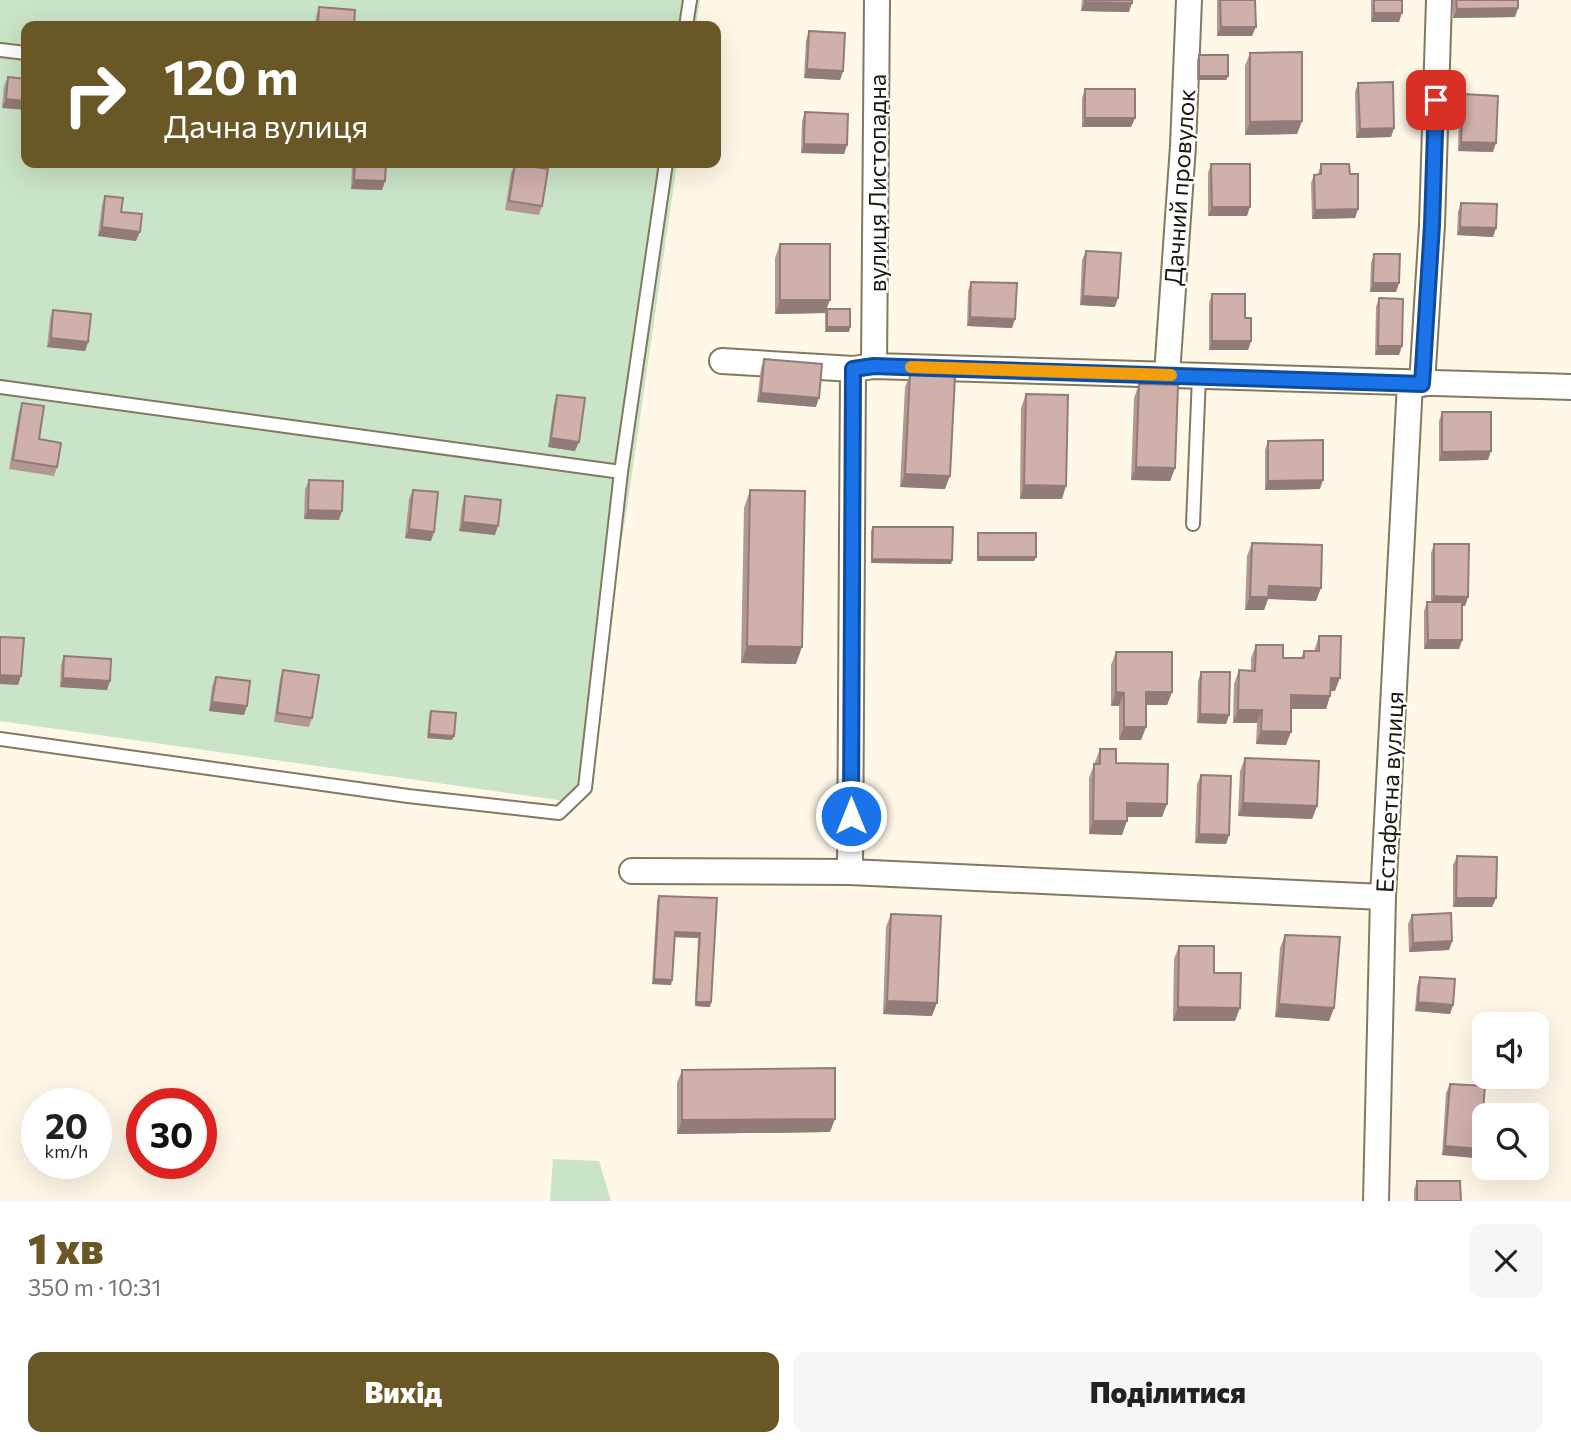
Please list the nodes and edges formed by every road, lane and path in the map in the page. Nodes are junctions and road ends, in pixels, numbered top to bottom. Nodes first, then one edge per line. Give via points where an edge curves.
1 (690, 0) edge
2 (877, 0) edge
3 (1189, 0) edge
4 (1439, 0) edge
5 (687, 21) edge
6 (0, 50) edge
7 (21, 52) edge
8 (665, 168) edge
9 (722, 361) dead end
10 (864, 367) junction
11 (1167, 374) junction
12 (1199, 376) junction
13 (1416, 384) junction
14 (0, 387) edge
15 (1571, 387) edge
16 (621, 472) junction
17 (1193, 524) dead end
18 (0, 739) edge
19 (632, 871) dead end
20 (850, 872) junction
21 (1383, 897) junction
22 (1376, 1201) edge

1 - 5 lane
2 - 10 street, вулиця Листопадна
3 - 11 street, Дачний провулок
4 - 13 street, Естафетна вулиця via 1432,225
6 - 7 lane
8 - 16 lane
9 - 10 street
10 - 11 street
10 - 20 street, вулиця Листопадна
11 - 12 street
12 - 13 street
12 - 17 lane
13 - 15 street
13 - 21 street, Естафетна вулиця
14 - 16 lane
16 - 18 lane via 585,788 559,813
19 - 20 street
20 - 21 street
21 - 22 street, Естафетна вулиця

